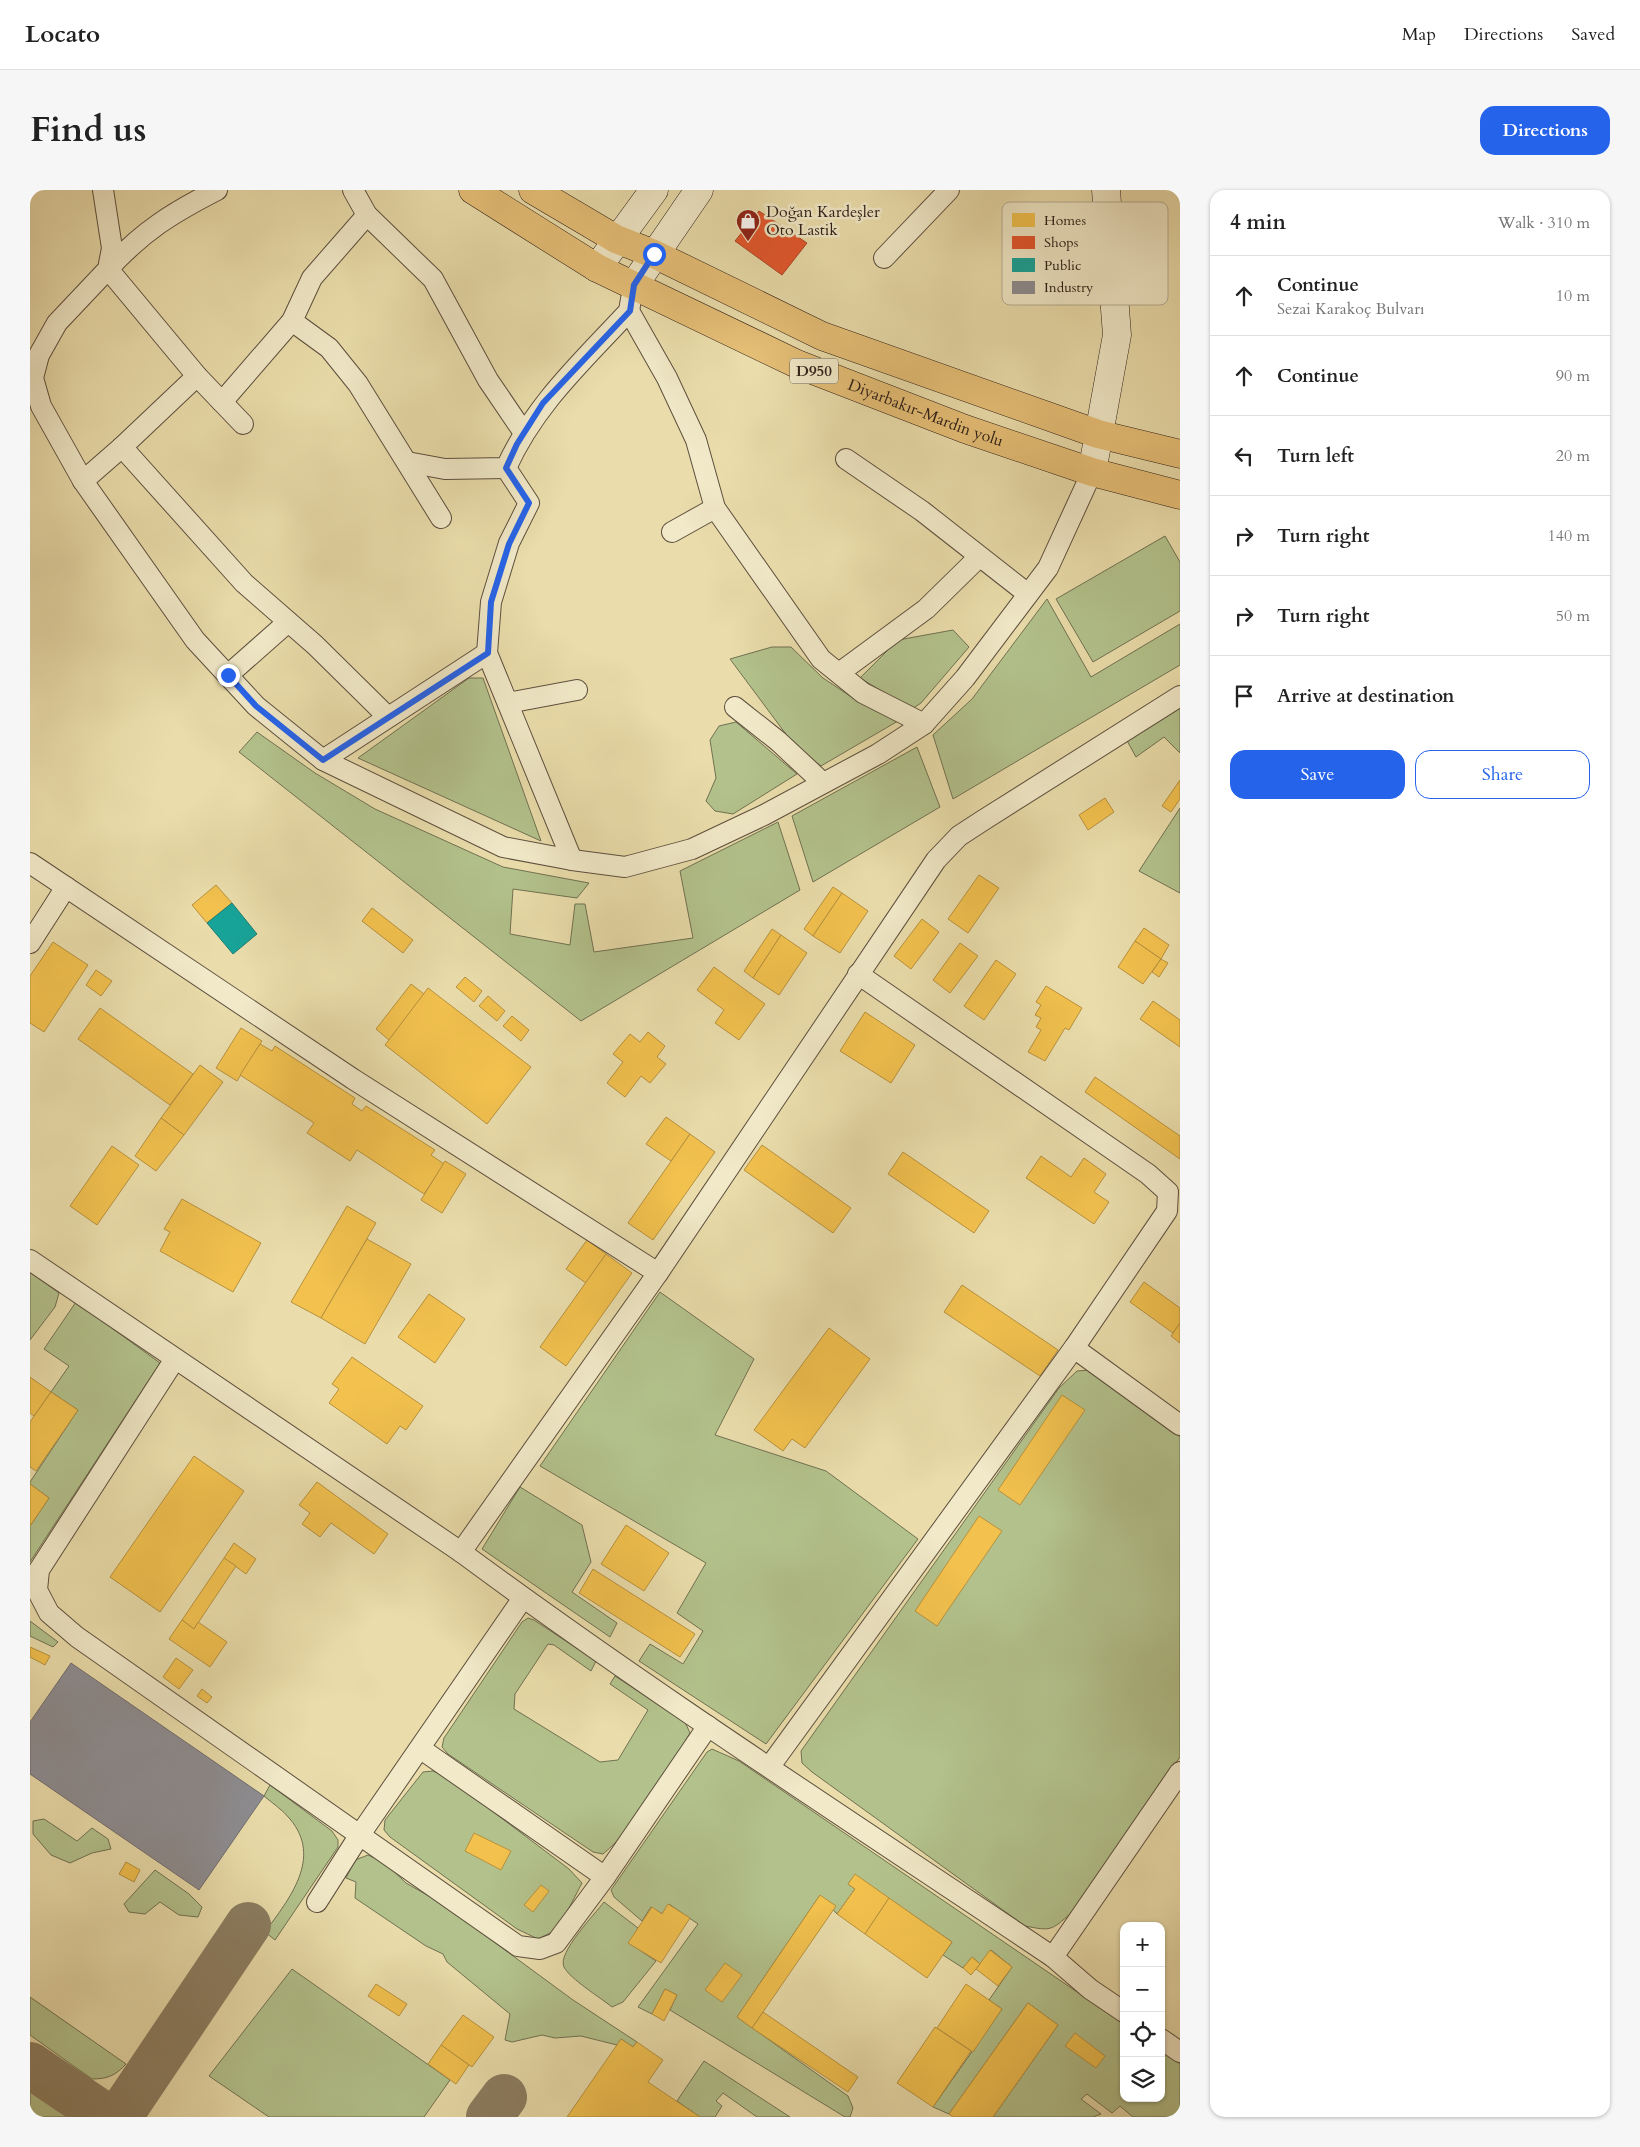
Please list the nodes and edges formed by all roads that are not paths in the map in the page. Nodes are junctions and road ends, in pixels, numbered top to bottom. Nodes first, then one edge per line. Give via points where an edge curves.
1 (103, 190) edge
2 (217, 190) edge
3 (353, 190) edge
4 (472, 190) edge
5 (533, 190) edge
6 (654, 190) edge
7 (699, 190) edge
8 (949, 190) edge
9 (367, 215) junction
10 (616, 239) junction
11 (654, 254) junction
12 (884, 258) dead end
13 (108, 268) junction
14 (597, 268) junction
15 (632, 298) junction
16 (1115, 305) edge
17 (292, 321) junction
18 (197, 376) junction
19 (222, 402) junction
20 (243, 424) dead end
21 (524, 433) junction
22 (1098, 434) junction
23 (122, 447) junction
24 (1180, 454) edge
25 (846, 459) dead end
26 (407, 462) junction
27 (506, 468) junction
28 (1092, 472) junction
29 (83, 481) junction
30 (1180, 495) edge
31 (715, 508) junction
32 (441, 518) dead end
33 (672, 532) dead end
34 (979, 557) junction
35 (1028, 594) junction
36 (288, 622) junction
37 (488, 653) junction
38 (839, 673) junction
39 (228, 675) junction
40 (577, 690) dead end
41 (1180, 696) edge
42 (508, 703) junction
43 (735, 707) dead end
44 (388, 717) junction
45 (924, 724) junction
46 (323, 760) junction
47 (823, 783) junction
48 (572, 860) junction
49 (30, 864) edge
50 (66, 887) junction
51 (30, 942) edge
52 (858, 974) junction
53 (30, 1260) edge
54 (658, 1273) junction
55 (1074, 1348) junction
56 (175, 1359) junction
57 (1180, 1425) edge
58 (461, 1552) junction
59 (523, 1598) junction
60 (708, 1726) junction
61 (421, 1749) junction
62 (770, 1766) junction
63 (1180, 1772) edge
64 (359, 1836) junction
65 (605, 1877) junction
66 (316, 1902) dead end
67 (1053, 1957) junction
68 (1120, 2009) edge
69 (1165, 2042) edge
70 (1180, 2052) edge

1 - 13 street via 112,248
2 - 13 street via 176,211 132,242
3 - 9 street
4 - 14 highway, Diyarbakır-Mardin yolu / D950
5 - 10 highway, D950
6 - 10 street
7 - 11 street
8 - 12 street
9 - 17 street via 312,278
9 - 21 street via 433,279 488,380
10 - 11 highway, D950
10 - 14 street
11 - 15 street
11 - 22 highway, D950 via 822,336
13 - 18 street
13 - 29 street via 56,323 39,355 33,378 41,406
14 - 15 highway, Diyarbakır-Mardin yolu / D950
15 - 21 street via 543,403
15 - 28 highway, Diyarbakır-Mardin yolu / D950 via 966,429
15 - 31 street via 696,440
16 - 22 street via 1117,335
17 - 19 street
17 - 26 street via 329,348 352,376
18 - 19 street
18 - 23 street
19 - 20 street
21 - 27 street
22 - 24 highway, D950
22 - 28 street
23 - 29 street
23 - 36 street via 244,583
25 - 34 street via 922,511
26 - 27 street via 445,469
26 - 32 street
27 - 37 street via 529,503 509,544 491,602
28 - 30 highway, Diyarbakır-Mardin yolu / D950
28 - 35 street via 1048,568
29 - 39 street via 195,640
31 - 33 street
31 - 38 street via 821,659
34 - 35 street
34 - 38 street via 926,609
35 - 45 street via 965,678
36 - 39 street
36 - 44 street
37 - 42 street
37 - 44 street
38 - 45 street via 863,693
39 - 46 street via 256,706
40 - 42 street
41 - 52 street via 959,836 936,860
42 - 48 street
43 - 47 street
44 - 46 street
45 - 47 street via 878,754
46 - 48 street via 502,847
47 - 48 street via 692,850 625,867
49 - 50 street
50 - 51 street
50 - 54 street via 352,1079
52 - 54 street
52 - 55 street via 1148,1174 1168,1192 1166,1211
53 - 56 street
54 - 58 street
55 - 57 street
55 - 62 street
56 - 58 street
56 - 64 street via 39,1570 37,1590 49,1613 77,1637
58 - 59 street
59 - 60 street
59 - 61 street
60 - 62 street
60 - 65 street
61 - 64 street
61 - 65 street
62 - 67 street
63 - 67 street
64 - 65 street via 518,1946 540,1950 556,1943
64 - 66 street
67 - 68 street
69 - 70 street

